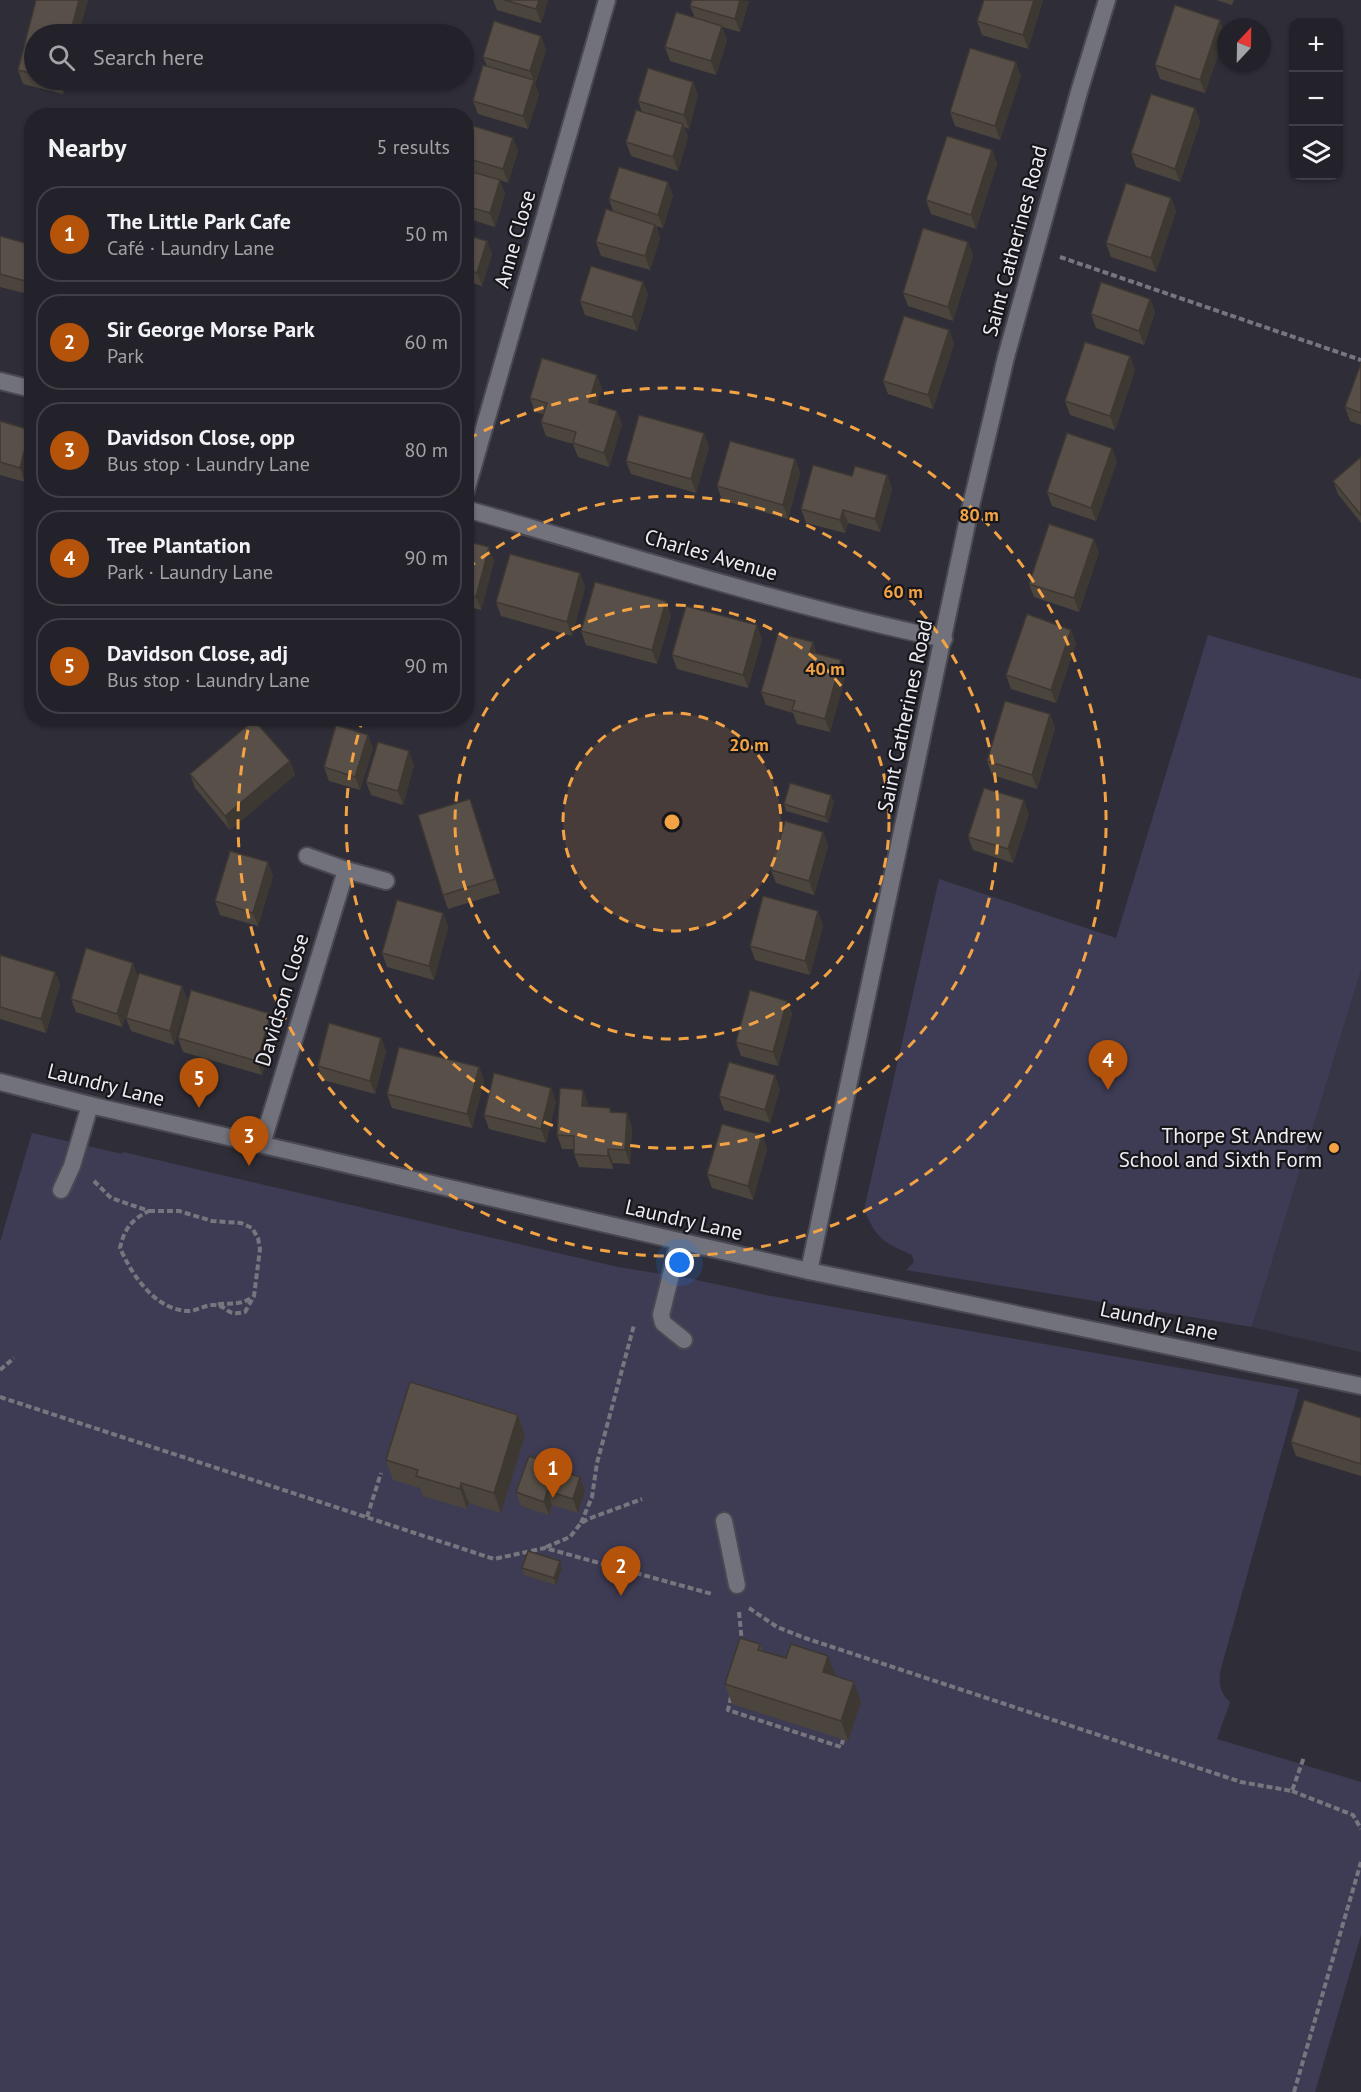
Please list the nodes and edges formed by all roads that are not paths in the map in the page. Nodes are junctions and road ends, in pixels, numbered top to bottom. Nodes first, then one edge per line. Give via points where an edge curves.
1 (608, 0) edge
2 (1107, 0) edge
3 (0, 381) edge
4 (24, 387) edge
5 (474, 463) edge
6 (474, 511) edge
7 (944, 639) junction
8 (307, 856) dead end
9 (346, 870) junction
10 (386, 881) dead end
11 (0, 1082) edge
12 (90, 1105) junction
13 (262, 1144) junction
14 (61, 1190) dead end
15 (679, 1242) junction
16 (808, 1271) junction
17 (684, 1340) dead end
18 (1361, 1386) edge
19 (724, 1521) dead end
20 (738, 1593) road end

1 - 5 street, Anne Close
2 - 7 street, Saint Catherines Road via 1006,357
3 - 4 street
6 - 7 street, Charles Avenue via 880,626
7 - 16 street, Saint Catherines Road
8 - 9 street
9 - 10 street
9 - 13 street, Davidson Close
11 - 12 street, Laundry Lane
12 - 13 street, Laundry Lane
12 - 14 street
13 - 15 street, Laundry Lane
15 - 16 street, Laundry Lane
15 - 17 street via 661,1315 663,1323
16 - 18 street, Laundry Lane
19 - 20 street

